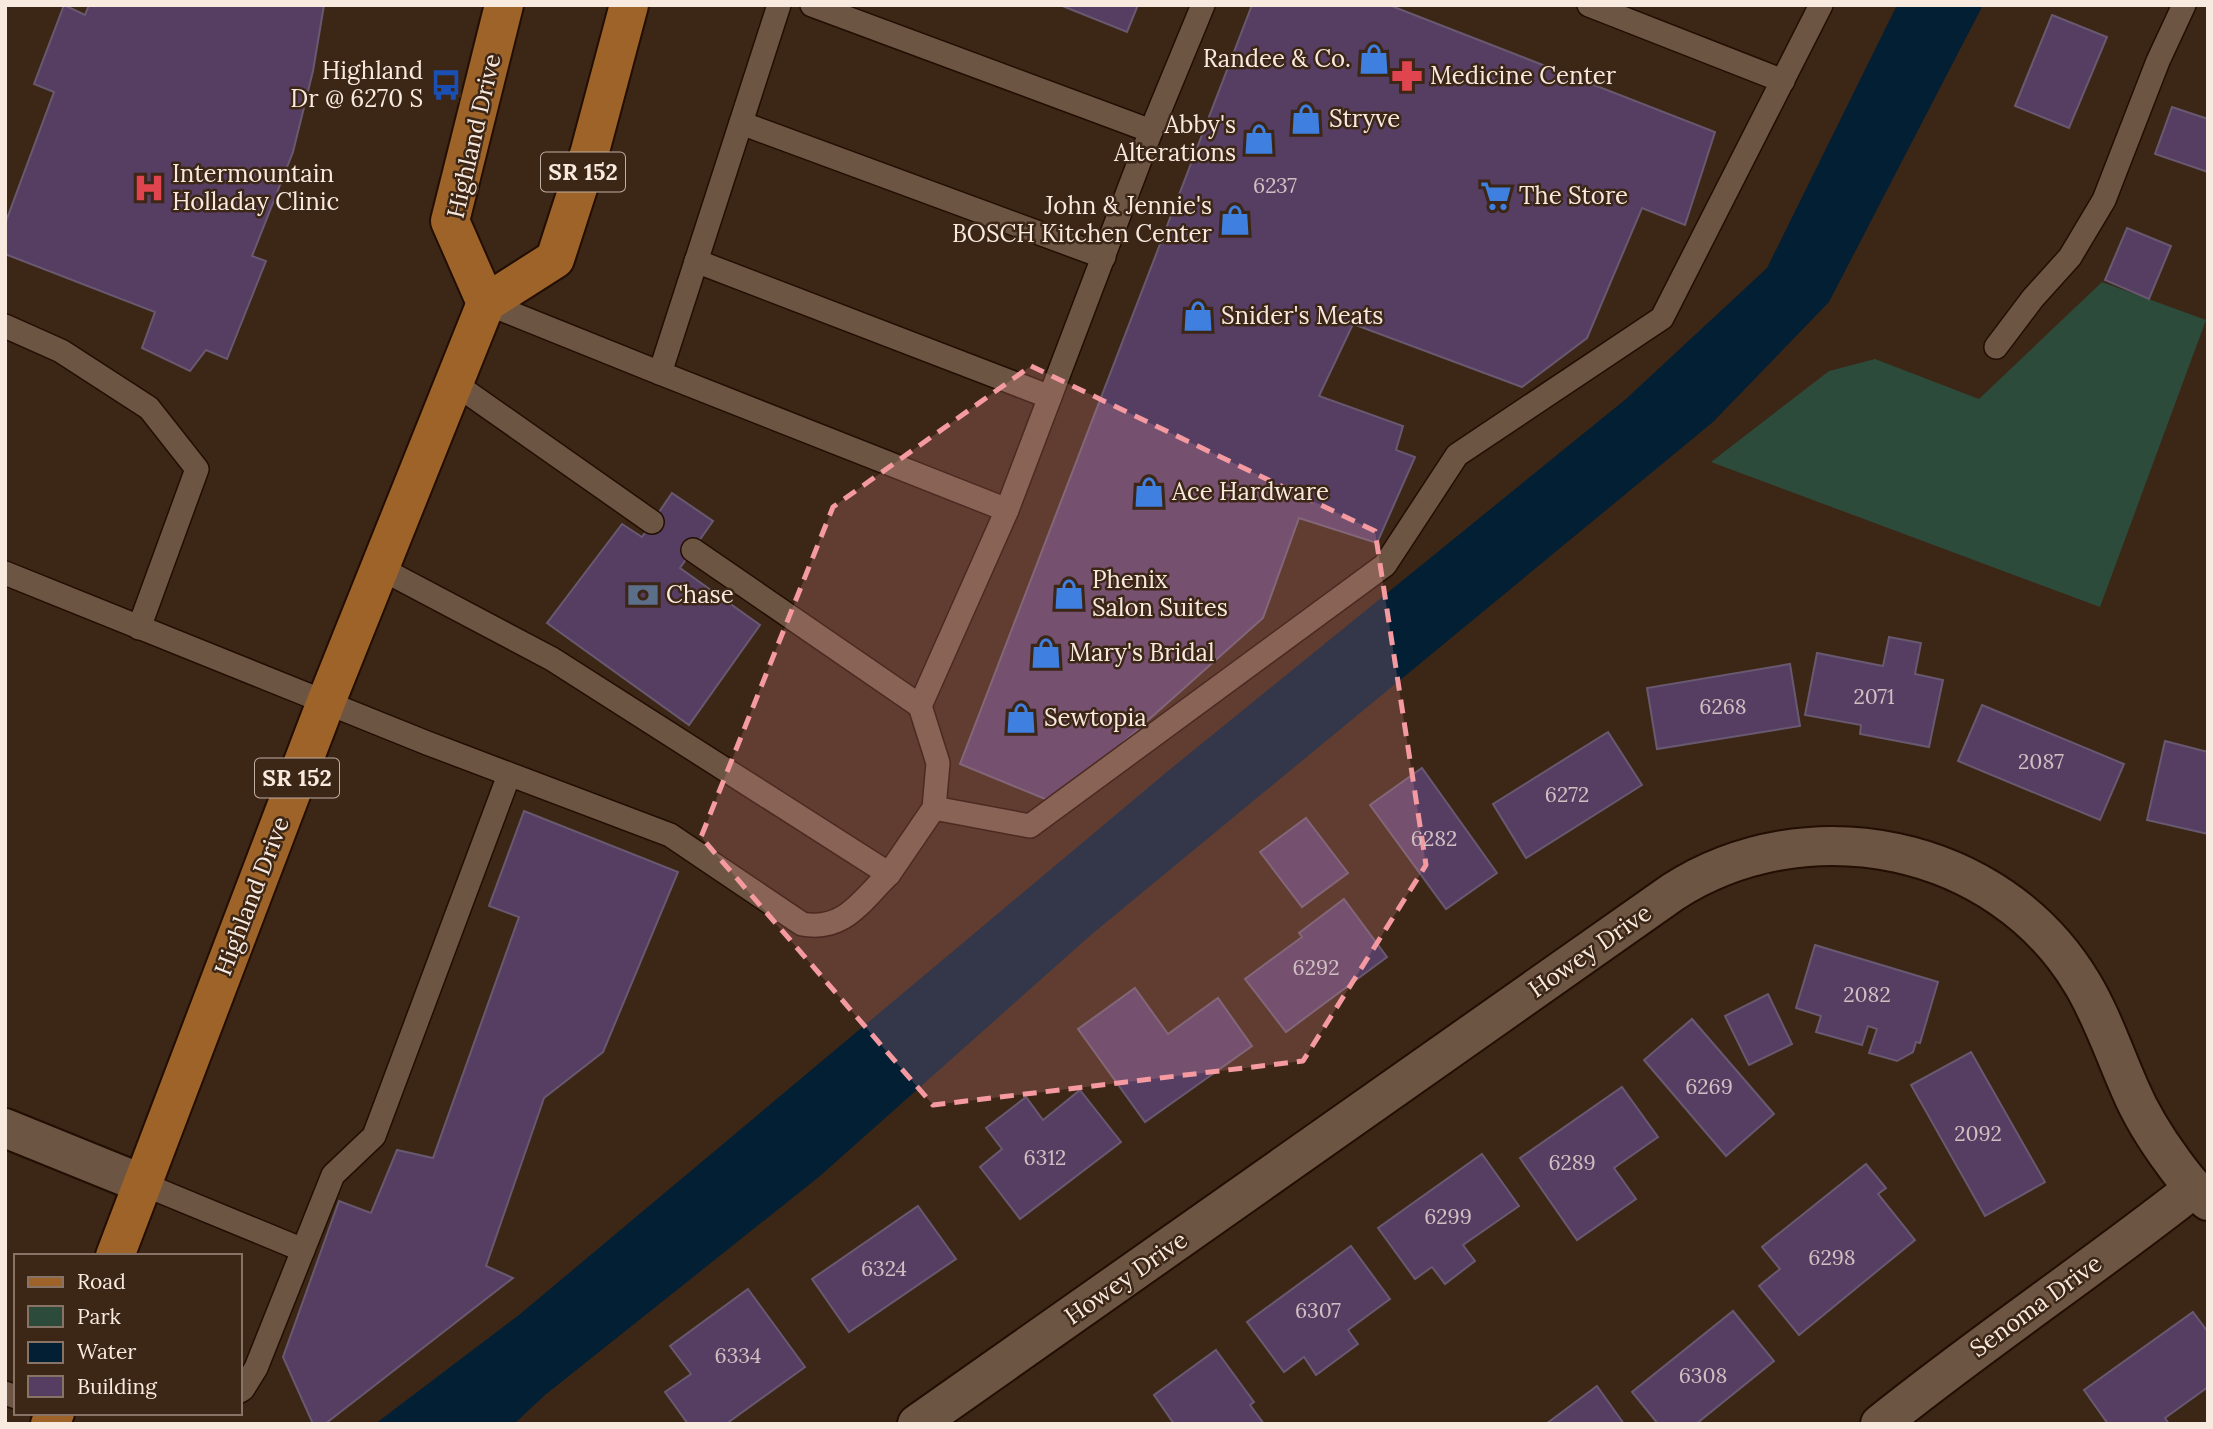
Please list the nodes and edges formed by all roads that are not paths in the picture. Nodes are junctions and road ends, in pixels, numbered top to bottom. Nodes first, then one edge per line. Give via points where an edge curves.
1 (505, 5) edge
2 (629, 5) edge
3 (779, 5) edge
4 (812, 5) edge
5 (1203, 5) edge
6 (1588, 5) edge
7 (1821, 5) edge
8 (2184, 5) edge
9 (1783, 81) junction
10 (741, 123) junction
11 (1151, 131) junction
12 (1104, 257) junction
13 (696, 261) junction
14 (486, 303) junction
15 (5, 326) edge
16 (1996, 347) dead end
17 (660, 373) junction
18 (454, 383) junction
19 (1050, 397) junction
20 (1007, 510) junction
21 (652, 522) dead end
22 (693, 550) dead end
23 (380, 568) junction
24 (5, 573) edge
25 (139, 628) junction
26 (326, 702) junction
27 (920, 706) junction
28 (509, 775) junction
29 (934, 808) junction
30 (889, 874) junction
31 (5, 1128) edge
32 (142, 1184) junction
33 (2200, 1195) edge
34 (303, 1250) junction
35 (116, 1254) edge
36 (242, 1390) edge
37 (917, 1424) edge
38 (1880, 1424) edge

1 - 14 main road, Highland Drive via 450,221
2 - 14 main road, SR 152 via 555,259
3 - 10 lane
4 - 11 lane
5 - 11 lane
6 - 9 lane
7 - 9 lane
8 - 16 lane via 2104,200 2070,257
9 - 29 lane via 1662,318 1457,455 1385,565 1030,826
10 - 12 lane
10 - 13 lane
11 - 12 lane
12 - 19 lane
13 - 17 lane
13 - 19 lane
14 - 17 lane
14 - 18 main road, Highland Drive / SR 152
15 - 25 lane via 61,351 149,408 197,469
17 - 20 lane
18 - 21 lane
18 - 23 main road, Highland Drive / SR 152
19 - 20 lane
20 - 27 lane
22 - 27 lane
23 - 26 main road, Highland Drive / SR 152
23 - 30 lane via 552,659
24 - 25 lane
25 - 26 lane
26 - 28 lane
26 - 32 main road, Highland Drive / SR 152
27 - 29 lane via 938,762
28 - 30 lane via 670,835 802,924 818,927 842,921
28 - 34 lane via 374,1136 333,1175
29 - 30 lane
31 - 32 street
32 - 34 lane
32 - 35 main road, Highland Drive / SR 152
33 - 37 street, Howey Drive via 2145,1121 2081,981 2031,922 2000,897 1926,861 1848,845 1784,849 1725,864 1672,892
33 - 38 street, Senoma Drive via 2134,1235 1941,1374
34 - 36 lane via 256,1368

